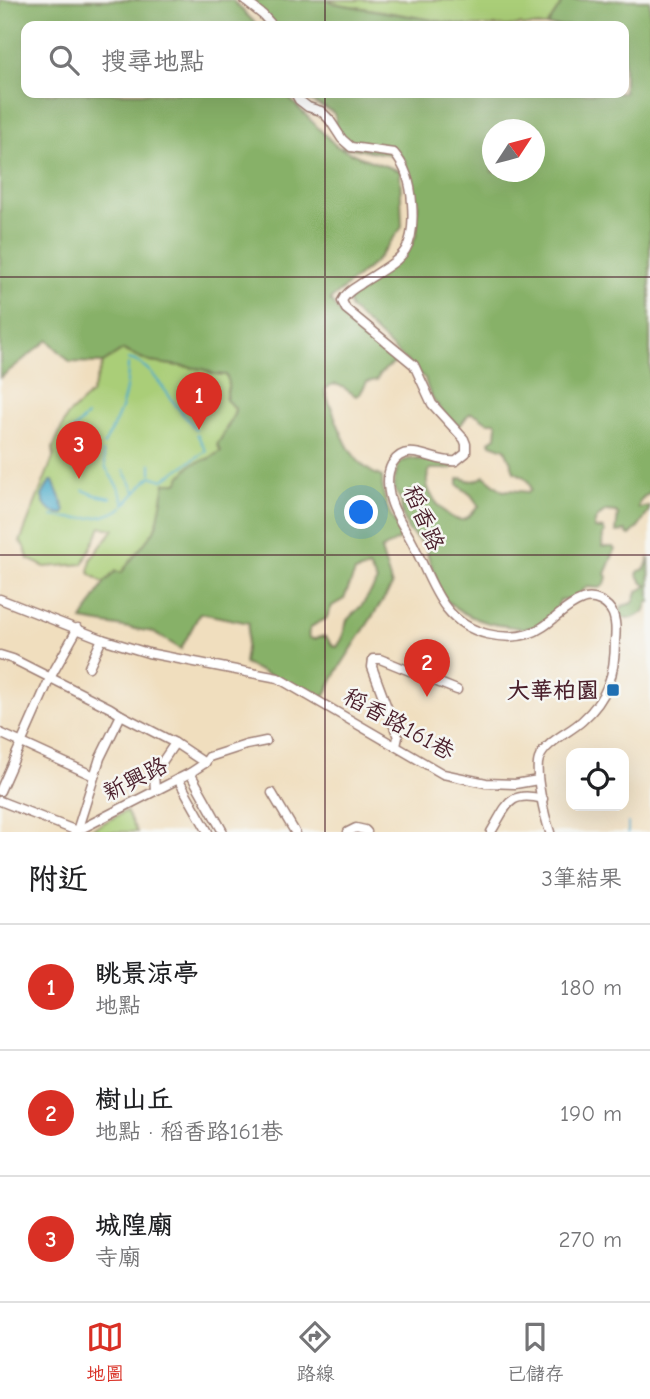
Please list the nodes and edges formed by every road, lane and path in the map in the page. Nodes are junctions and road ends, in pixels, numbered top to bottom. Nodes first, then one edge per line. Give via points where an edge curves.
1 (244, 0) edge
2 (268, 21) edge
3 (298, 98) edge
4 (0, 599) edge
5 (77, 629) junction
6 (102, 639) junction
7 (0, 655) edge
8 (89, 667) dead end
9 (50, 678) junction
10 (457, 690) dead end
11 (121, 715) junction
12 (0, 733) edge
13 (267, 741) dead end
14 (21, 743) junction
15 (175, 743) junction
16 (396, 746) junction
17 (205, 763) junction
18 (190, 773) junction
19 (94, 776) junction
20 (178, 779) junction
21 (538, 779) junction
22 (155, 790) junction
23 (0, 791) edge
24 (272, 793) dead end
25 (542, 799) junction
26 (0, 801) edge
27 (76, 832) edge
28 (208, 832) edge
29 (223, 832) edge
30 (295, 832) edge
31 (348, 832) edge
32 (367, 832) edge
33 (491, 832) edge
34 (550, 832) edge

1 - 2 street
3 - 21 street, 稻香路 via 321,111 351,147 394,153 408,177 413,217 408,248 348,292 342,302 414,365 432,404 466,444 466,453 456,461 407,453 396,459 390,470 392,505 438,597 464,625 501,637 529,634 585,598 598,600 613,615 615,665 610,680 583,720 543,750 537,762
4 - 5 street, 稻香路161巷
5 - 6 street, 稻香路161巷
5 - 9 street
6 - 8 street
6 - 16 street, 稻香路161巷 via 148,653 278,678
7 - 9 street
9 - 11 street
9 - 14 street
10 - 16 street via 373,659 398,737
11 - 15 street
11 - 19 street
12 - 14 street
13 - 17 street via 209,757
14 - 19 street
14 - 23 street
15 - 17 street
15 - 22 street via 154,774
16 - 21 street, 稻香路161巷 via 456,778 486,783
17 - 18 street
18 - 20 street, 新興路
18 - 29 street, 新興路
19 - 27 street
20 - 22 street, 新興路
20 - 28 street
21 - 25 street, 稻香路
22 - 27 street, 新興路
24 - 30 street
25 - 33 street via 515,797
25 - 34 street, 稻香路
26 - 27 street
31 - 32 street via 356,828

